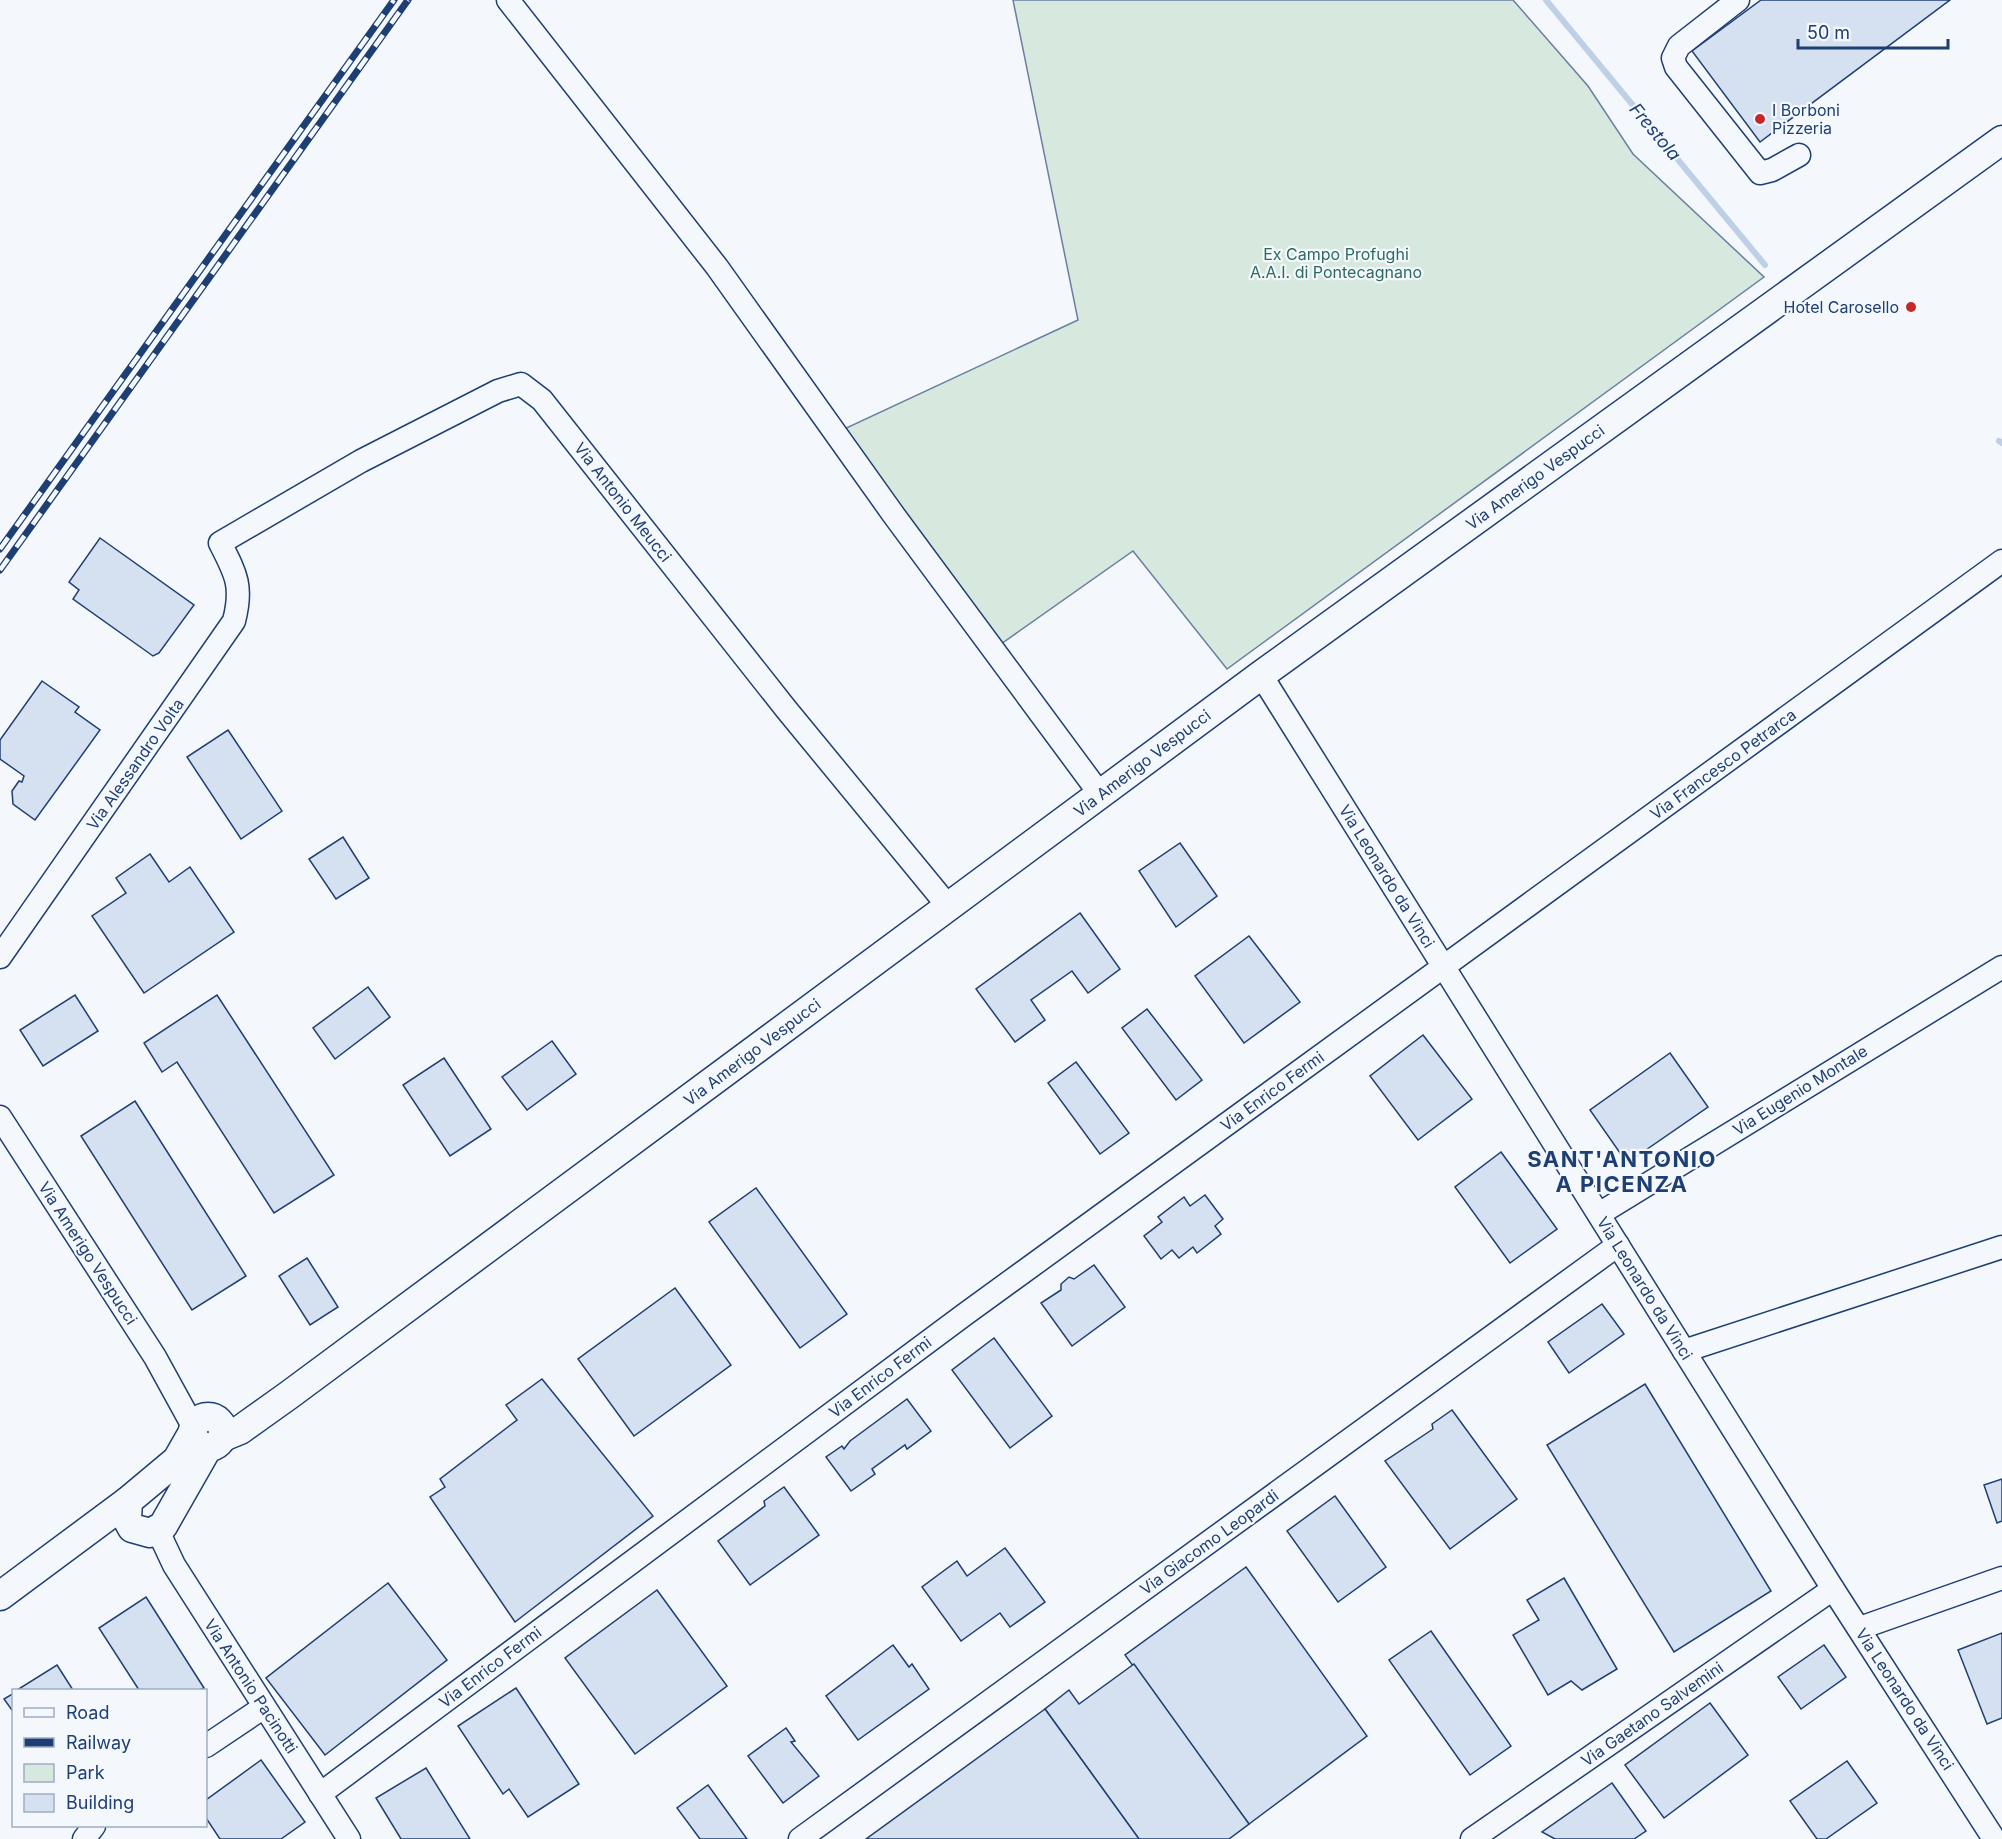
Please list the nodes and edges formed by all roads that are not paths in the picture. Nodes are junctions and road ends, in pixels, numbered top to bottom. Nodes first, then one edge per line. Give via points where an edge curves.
1 (508, 0) edge
2 (1738, 0) edge
3 (2002, 140) edge
4 (1799, 155) dead end
5 (2002, 561) edge
6 (231, 562) joint
7 (1261, 675) junction
8 (1100, 794) junction
9 (948, 906) junction
10 (0, 957) edge
11 (1443, 966) junction
12 (2002, 967) edge
13 (0, 1117) edge
14 (1599, 1214) junction
15 (1618, 1245) junction
16 (2002, 1247) edge
17 (1684, 1351) junction
18 (205, 1430) junction
19 (139, 1520) junction
20 (2002, 1578) edge
21 (1833, 1589) junction
22 (0, 1596) edge
23 (1860, 1628) junction
24 (264, 1707) junction
25 (207, 1745) edge
26 (320, 1794) junction
27 (93, 1827) edge
28 (84, 1839) edge
29 (349, 1839) edge
30 (800, 1839) edge
31 (1472, 1839) edge
32 (1994, 1839) edge

1 - 8 street via 717,267
2 - 4 street via 1679,45 1673,58 1676,67 1760,173
3 - 7 main road, Via Amerigo Vespucci
5 - 11 street, Via Francesco Petrarca
6 - 9 street, Via Antonio Meucci via 220,543 361,461 498,391 521,384 542,400 786,709
6 - 10 street, Via Alessandro Volta via 240,598 234,621
7 - 8 main road, Via Amerigo Vespucci
7 - 11 street, Via Leonardo da Vinci
8 - 9 main road, Via Amerigo Vespucci
9 - 18 main road, Via Amerigo Vespucci via 240,1430
11 - 14 street, Via Leonardo da Vinci
11 - 26 street, Via Enrico Fermi via 964,1315
12 - 14 street, Via Eugenio Montale
13 - 18 street, Via Amerigo Vespucci via 175,1390
14 - 15 street, Via Leonardo da Vinci
15 - 17 street, Via Leonardo da Vinci
15 - 30 street, Via Giacomo Leopardi
16 - 17 street
17 - 21 street, Via Leonardo da Vinci
18 - 19 main road via 177,1460
18 - 19 main road via 169,1518
19 - 22 main road via 62,1552
19 - 24 street, Via Antonio Pacinotti via 174,1565
20 - 23 street
21 - 23 street, Via Leonardo da Vinci
21 - 31 street, Via Gaetano Salvemini
23 - 32 street, Via Leonardo da Vinci
24 - 25 street
24 - 26 street, Via Antonio Pacinotti
26 - 29 street, Via Antonio Pacinotti
27 - 28 street

